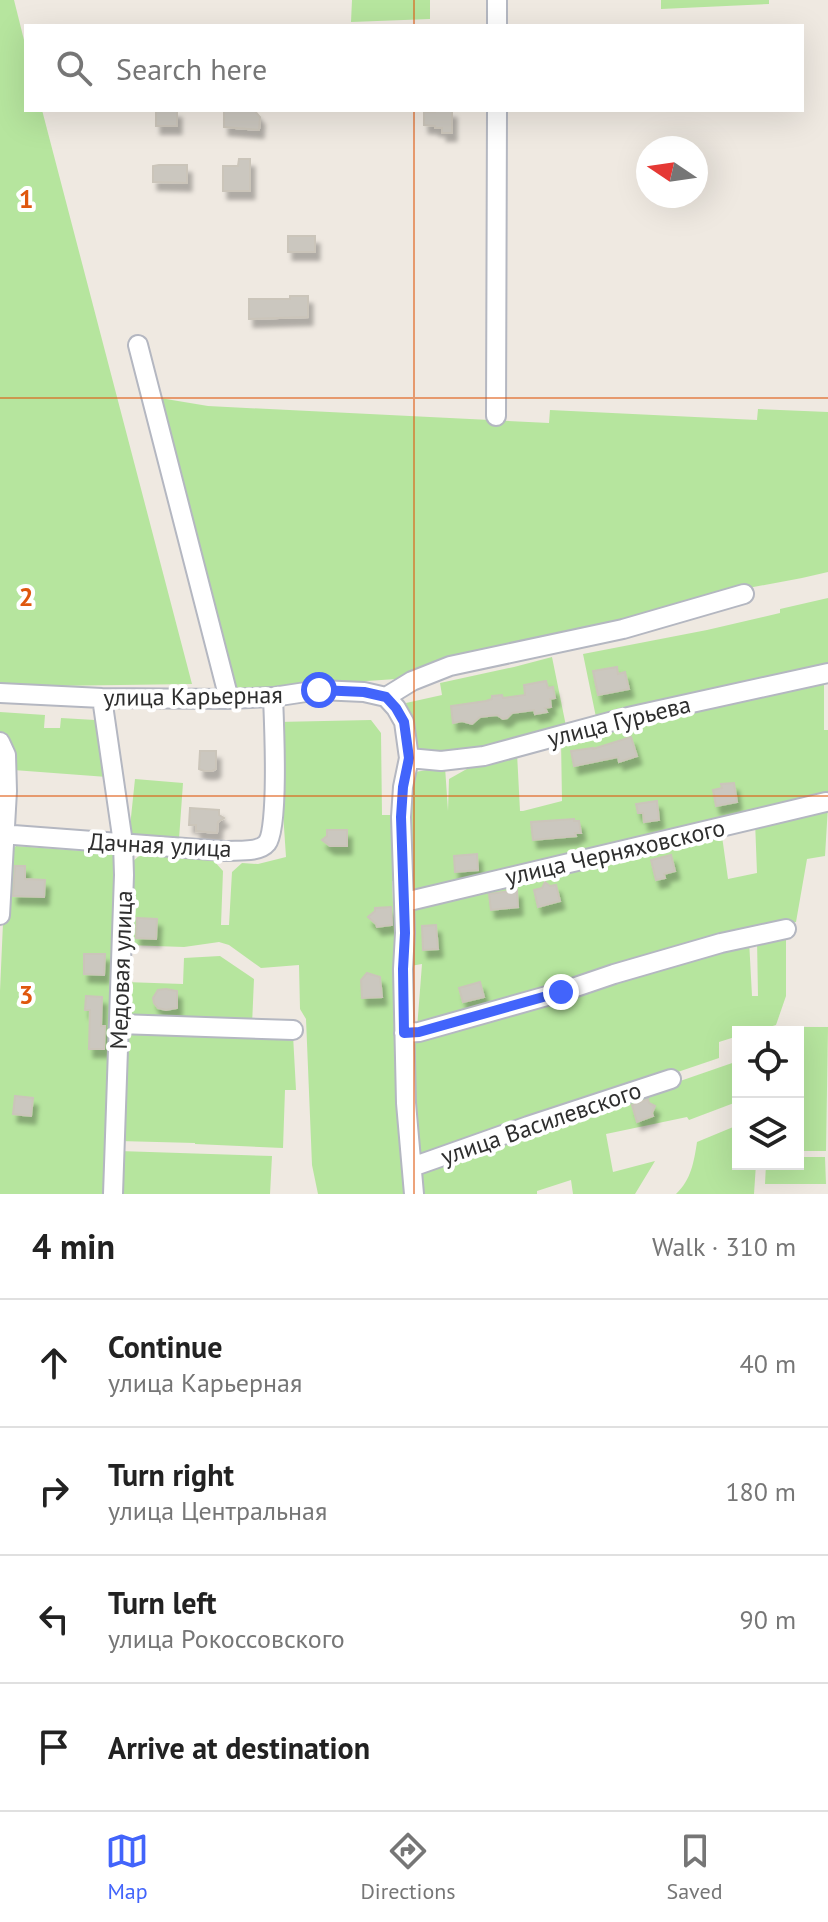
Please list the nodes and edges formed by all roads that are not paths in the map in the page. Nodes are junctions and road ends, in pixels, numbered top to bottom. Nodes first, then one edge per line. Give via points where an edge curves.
1 (497, 0) edge
2 (497, 24) edge
3 (497, 112) edge
4 (138, 345) dead end
5 (496, 416) dead end
6 (744, 594) dead end
7 (828, 673) edge
8 (0, 693) edge
9 (273, 697) junction
10 (386, 697) junction
11 (102, 698) junction
12 (229, 699) junction
13 (0, 742) edge
14 (409, 758) junction
15 (826, 802) dead end
16 (2, 834) edge
17 (123, 843) junction
18 (405, 902) junction
19 (0, 915) edge
20 (786, 929) dead end
21 (119, 1024) junction
22 (293, 1030) dead end
23 (404, 1033) junction
24 (671, 1079) dead end
25 (412, 1167) junction
26 (113, 1194) edge
27 (414, 1194) edge

1 - 2 street
3 - 5 street
4 - 12 street
6 - 10 street via 623,629 450,666
7 - 14 street, улица Гурьева via 628,717 484,756
8 - 11 street, улица Карьерная
9 - 10 street, улица Карьерная via 319,690
9 - 12 street, улица Карьерная
9 - 17 street, Дачная улица via 269,841 260,849 225,851
10 - 14 street via 404,722
11 - 12 street, улица Карьерная
11 - 17 street, Медовая улица
13 - 16 street via 6,755 7,791
14 - 18 street via 401,817
15 - 18 street, улица Черняховского
16 - 17 street, Дачная улица
16 - 19 street
17 - 21 street, Медовая улица
18 - 23 street
20 - 23 street
21 - 22 street
21 - 26 street, Медовая улица
23 - 25 street
24 - 25 street, улица Василевского
25 - 27 street

